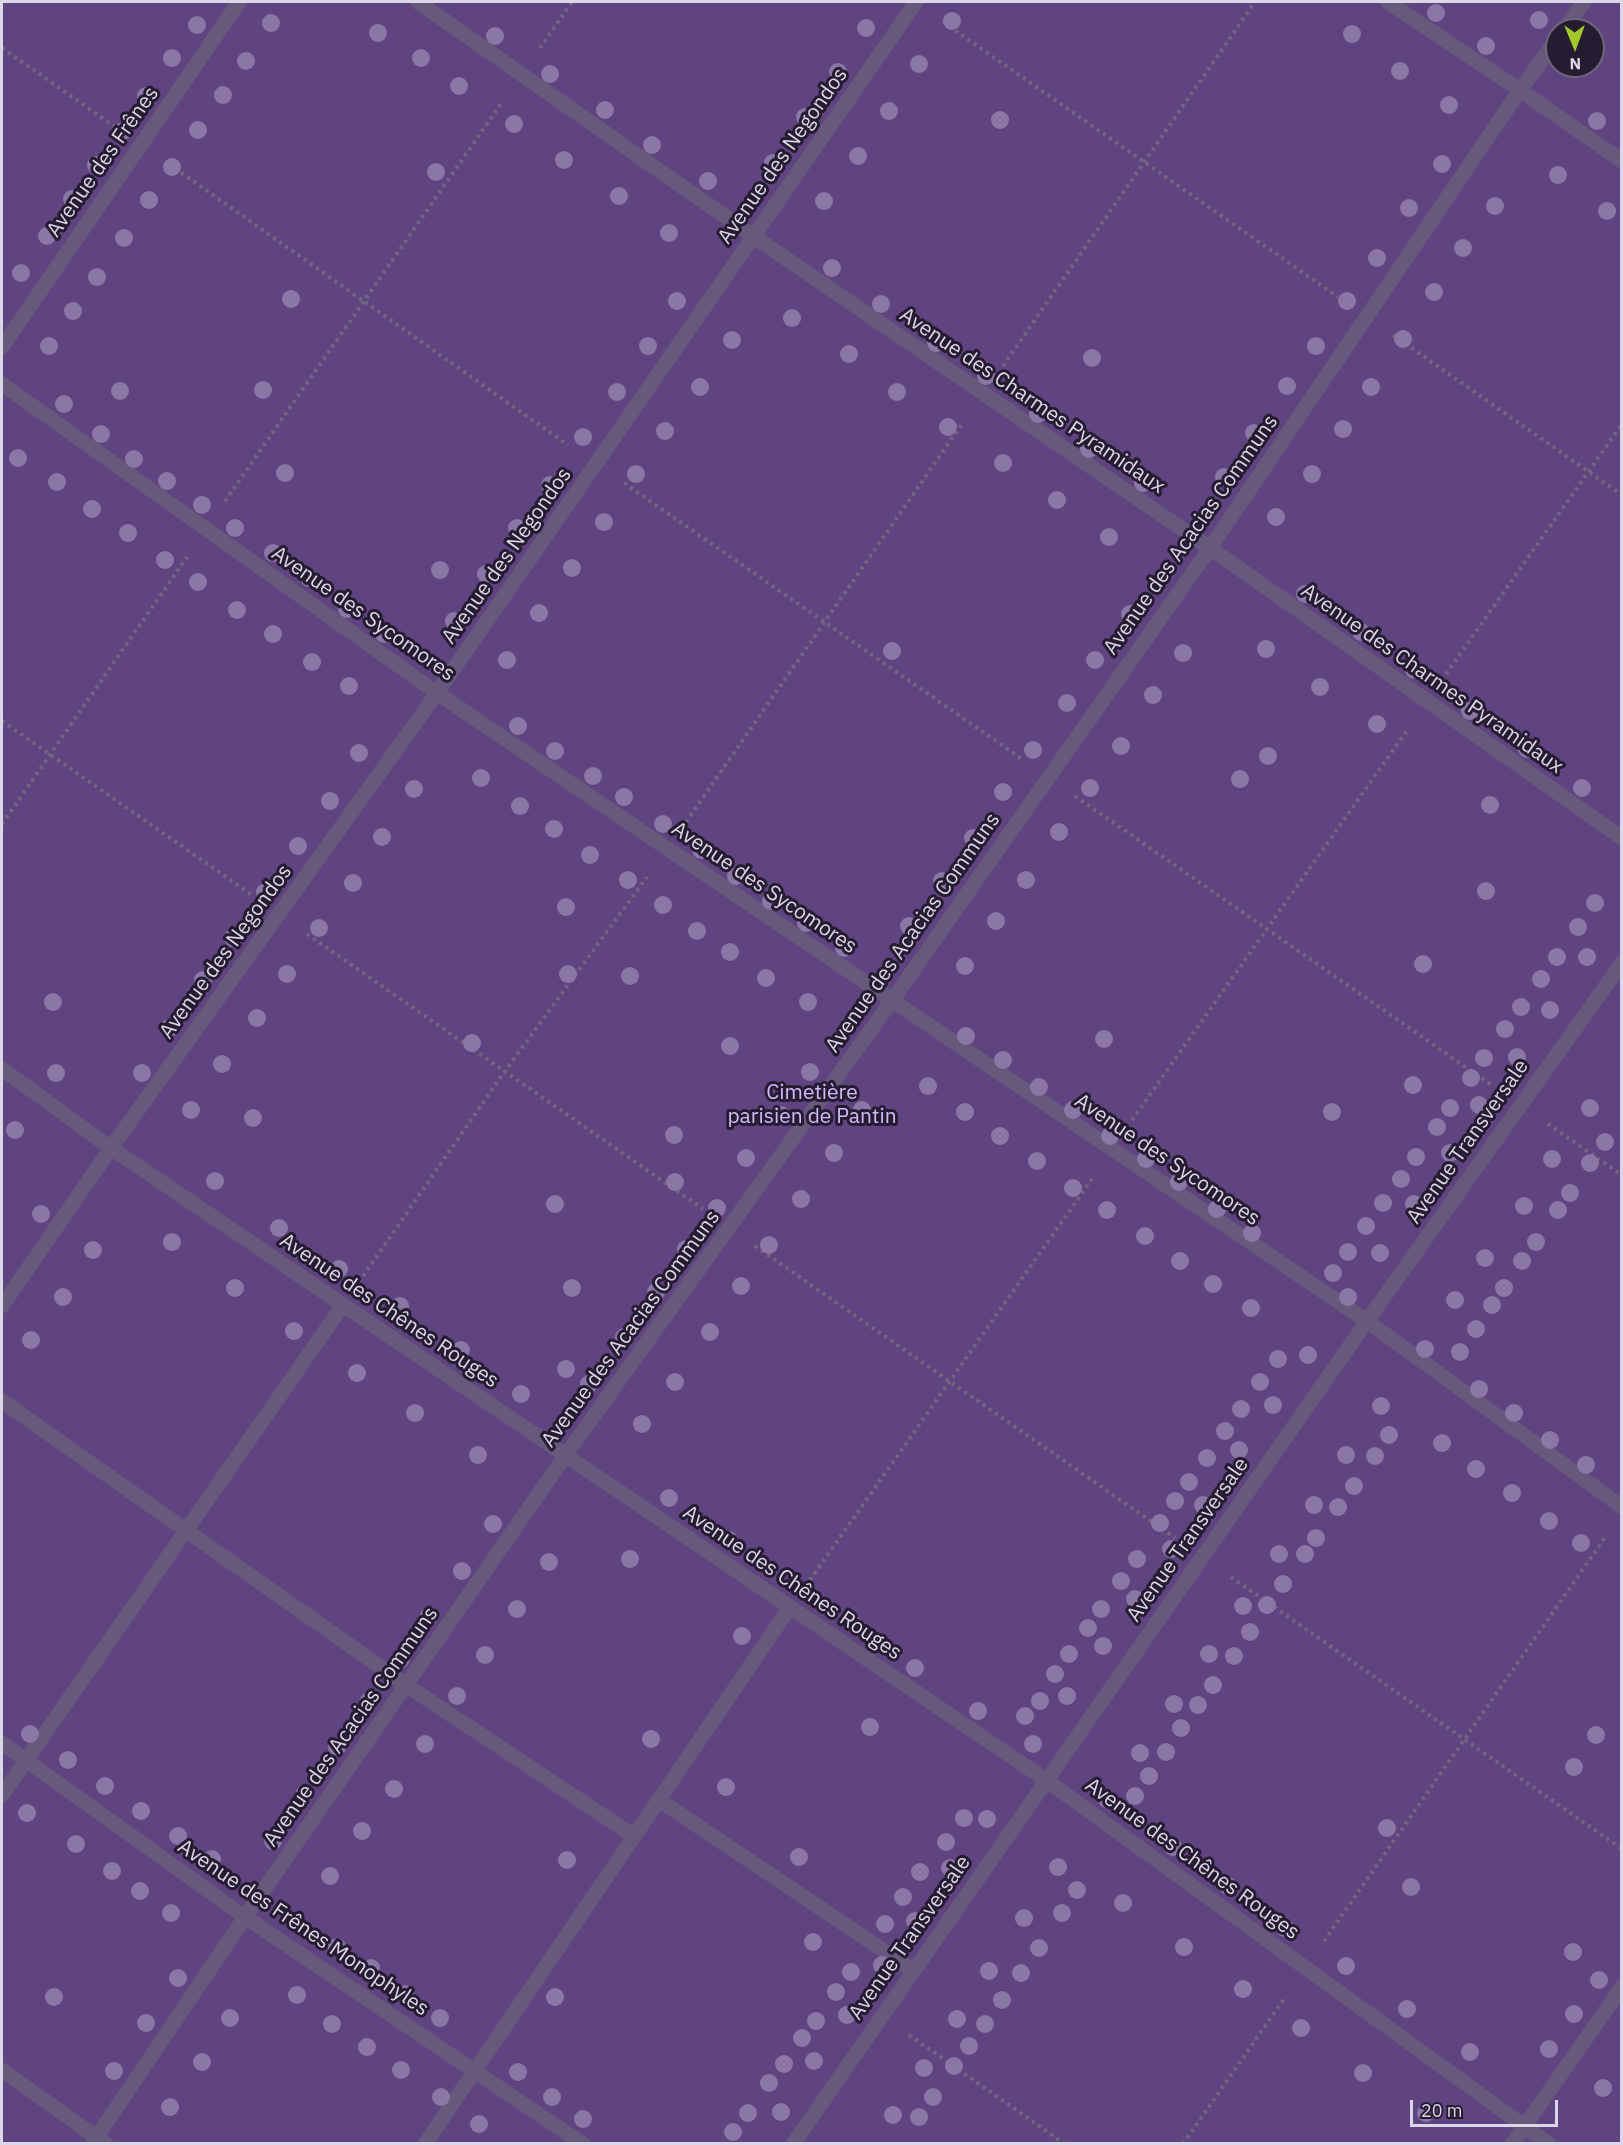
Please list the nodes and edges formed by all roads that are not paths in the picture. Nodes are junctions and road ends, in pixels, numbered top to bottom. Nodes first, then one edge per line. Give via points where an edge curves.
1 (239, 2) edge
2 (418, 2) edge
3 (915, 2) edge
4 (1388, 2) edge
5 (1584, 2) edge
6 (1572, 18) edge
7 (1545, 56) edge
8 (1520, 90) junction
9 (1622, 161) edge
10 (753, 236) junction
11 (2, 347) edge
12 (2, 384) edge
13 (1210, 548) junction
14 (437, 693) junction
15 (1622, 838) edge
16 (1622, 963) edge
17 (893, 999) junction
18 (2, 1070) edge
19 (111, 1148) junction
20 (343, 1305) junction
21 (2, 1306) edge
22 (1367, 1321) junction
23 (2, 1401) edge
24 (566, 1456) junction
25 (1622, 1508) edge
26 (186, 1530) junction
27 (790, 1607) junction
28 (406, 1685) junction
29 (2, 1743) edge
30 (26, 1760) junction
31 (1046, 1780) junction
32 (2, 1795) edge
33 (659, 1800) junction
34 (634, 1836) junction
35 (245, 1917) junction
36 (913, 1970) junction
37 (1622, 1987) edge
38 (2, 2070) edge
39 (474, 2070) junction
40 (1524, 2126) junction
41 (98, 2141) edge
42 (425, 2144) edge
43 (583, 2144) edge
44 (793, 2144) edge
45 (1512, 2144) edge
46 (1550, 2144) edge

1 - 11 lane, Avenue des Frênes
2 - 10 lane, Avenue des Charmes Pyramidaux
3 - 10 lane, Avenue des Negondos
4 - 8 lane
5 - 6 lane
7 - 8 lane, Avenue des Acacias Communs
8 - 9 lane
8 - 13 lane, Avenue des Acacias Communs
10 - 13 lane, Avenue des Charmes Pyramidaux
10 - 14 lane, Avenue des Negondos
12 - 14 lane, Avenue des Sycomores
13 - 15 lane, Avenue des Charmes Pyramidaux
13 - 17 lane, Avenue des Acacias Communs
14 - 17 lane, Avenue des Sycomores
14 - 19 lane, Avenue des Negondos
16 - 22 lane, Avenue Transversale
17 - 22 lane, Avenue des Sycomores
17 - 24 lane, Avenue des Acacias Communs
18 - 19 lane, Avenue des Chênes Rouges
19 - 20 lane, Avenue des Chênes Rouges
19 - 21 lane, Avenue des Negondos
20 - 24 lane, Avenue des Chênes Rouges
20 - 26 lane
22 - 25 lane, Avenue des Sycomores
22 - 31 lane, Avenue Transversale
23 - 26 lane
24 - 27 lane, Avenue des Chênes Rouges
24 - 28 lane, Avenue des Acacias Communs
26 - 28 lane
26 - 30 lane
27 - 31 lane, Avenue des Chênes Rouges
27 - 33 lane
28 - 34 lane
28 - 35 lane, Avenue des Acacias Communs
29 - 30 lane, Avenue des Frênes Monophyles
30 - 32 lane
30 - 35 lane, Avenue des Frênes Monophyles
31 - 36 lane, Avenue Transversale
31 - 40 lane, Avenue des Chênes Rouges
33 - 34 lane
33 - 36 lane
34 - 39 lane
35 - 39 lane, Avenue des Frênes Monophyles
35 - 41 lane, Avenue des Acacias Communs
36 - 44 lane, Avenue Transversale
37 - 40 lane
38 - 41 lane
39 - 42 lane
39 - 43 lane, Avenue des Frênes Monophyles
40 - 45 lane
40 - 46 lane, Avenue des Chênes Rouges

